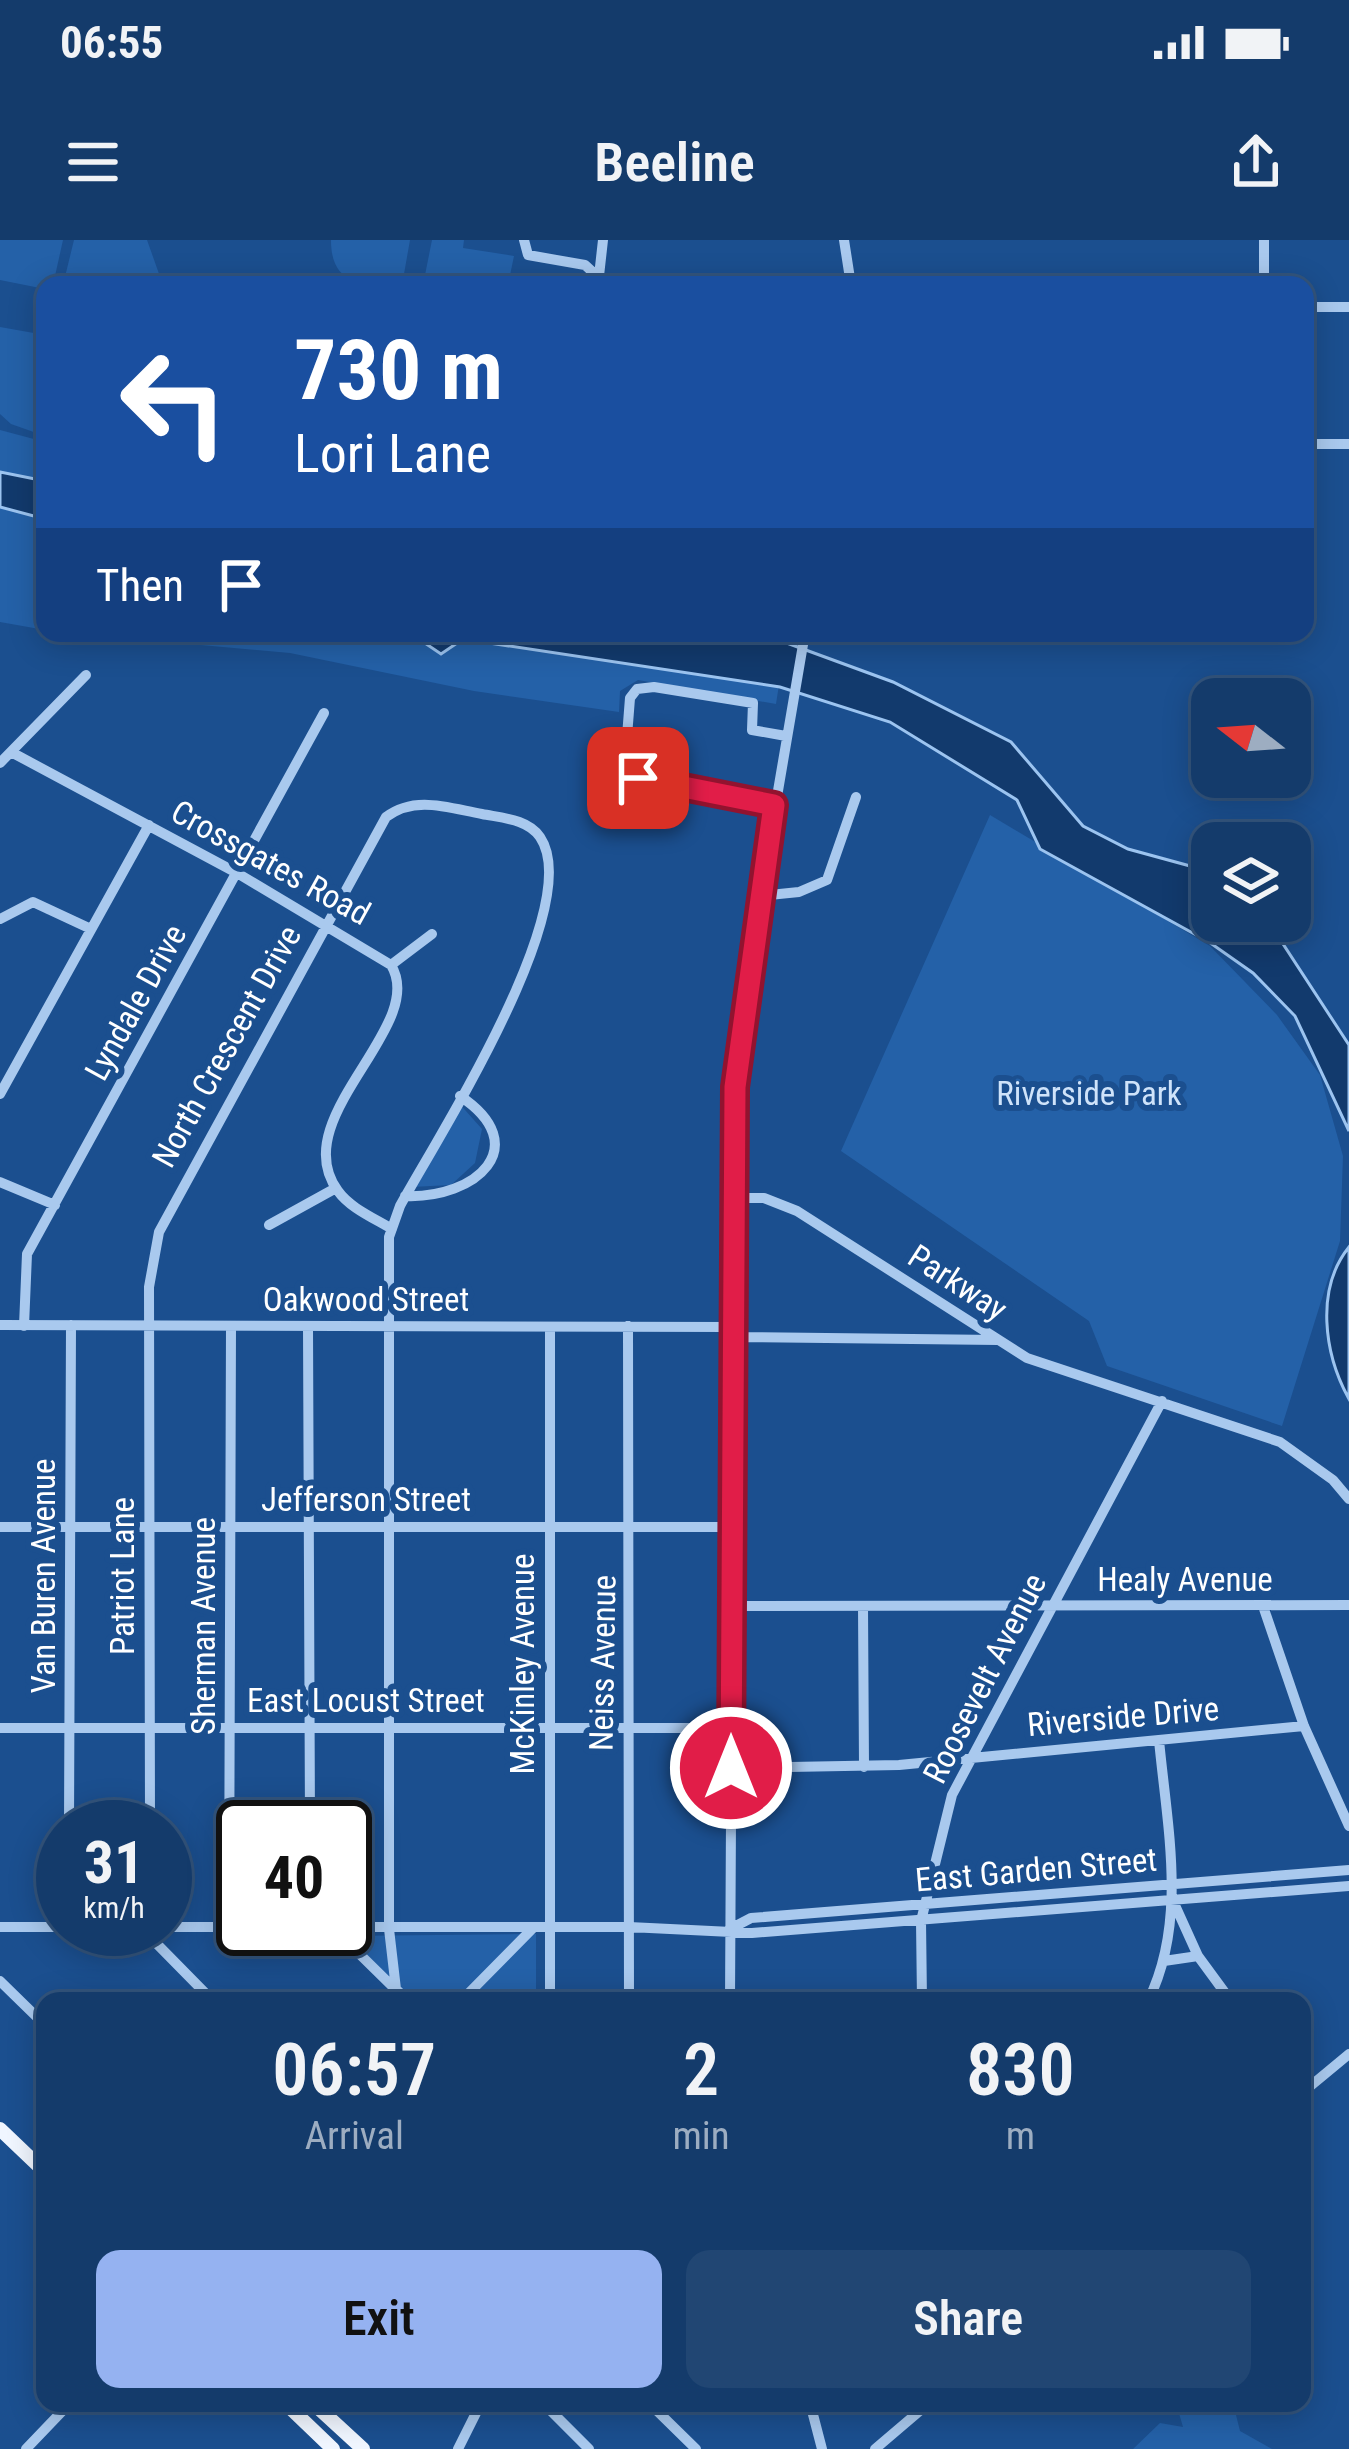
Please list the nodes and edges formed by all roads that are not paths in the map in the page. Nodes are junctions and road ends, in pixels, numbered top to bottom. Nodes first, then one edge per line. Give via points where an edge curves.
1 (524, 240) edge
2 (603, 240) edge
3 (860, 240) edge
4 (1264, 240) edge
5 (844, 242) edge
6 (594, 276) edge
7 (598, 276) edge
8 (850, 276) edge
9 (1264, 276) edge
10 (1314, 308) edge
11 (1349, 308) edge
12 (1314, 444) edge
13 (1349, 444) edge
14 (803, 642) edge
15 (86, 675) dead end
16 (324, 713) dead end
17 (786, 736) junction
18 (11, 752) junction
19 (0, 763) edge
20 (856, 797) dead end
21 (774, 805) junction
22 (148, 825) junction
23 (237, 873) junction
24 (760, 896) junction
25 (0, 919) edge
26 (325, 922) junction
27 (91, 929) junction
28 (432, 934) dead end
29 (391, 965) junction
30 (0, 1094) edge
31 (460, 1096) junction
32 (0, 1182) edge
33 (335, 1188) junction
34 (405, 1196) junction
35 (732, 1198) junction
36 (55, 1205) junction
37 (269, 1225) dead end
38 (392, 1229) junction
39 (0, 1325) edge
40 (24, 1325) junction
41 (71, 1325) junction
42 (150, 1325) junction
43 (231, 1326) junction
44 (308, 1326) junction
45 (389, 1326) junction
46 (628, 1326) junction
47 (550, 1327) junction
48 (731, 1332) junction
49 (998, 1340) junction
50 (1162, 1401) junction
51 (1349, 1499) edge
52 (230, 1526) junction
53 (310, 1526) junction
54 (0, 1527) edge
55 (69, 1527) junction
56 (149, 1527) junction
57 (390, 1527) junction
58 (549, 1527) junction
59 (630, 1527) junction
60 (732, 1527) junction
61 (1051, 1605) junction
62 (1349, 1605) edge
63 (732, 1606) junction
64 (863, 1606) junction
65 (1263, 1606) junction
66 (149, 1726) junction
67 (230, 1726) junction
68 (549, 1726) junction
69 (628, 1726) junction
70 (1304, 1726) junction
71 (0, 1727) edge
72 (310, 1727) junction
73 (389, 1727) junction
74 (70, 1728) junction
75 (731, 1729) junction
76 (1159, 1740) junction
77 (968, 1757) junction
78 (731, 1768) junction
79 (864, 1768) junction
80 (69, 1800) edge
81 (150, 1800) edge
82 (230, 1800) edge
83 (310, 1800) edge
84 (1349, 1826) edge
85 (1349, 1870) edge
86 (1172, 1885) junction
87 (1349, 1886) edge
88 (1173, 1900) junction
89 (924, 1905) junction
90 (921, 1921) junction
91 (0, 1927) edge
92 (36, 1927) edge
93 (534, 1927) junction
94 (550, 1927) junction
95 (629, 1927) junction
96 (372, 1928) edge
97 (389, 1929) junction
98 (730, 1929) junction
99 (169, 1956) edge
100 (361, 1956) edge
101 (1198, 1956) junction
102 (1164, 1961) junction
103 (0, 1981) edge
104 (395, 1989) junction
105 (204, 1992) edge
106 (398, 1992) edge
107 (470, 1992) edge
108 (550, 1992) edge
109 (629, 1992) edge
110 (730, 1992) edge
111 (922, 1992) edge
112 (1152, 1992) edge
113 (1224, 1992) edge
114 (36, 2016) edge
115 (1349, 2054) edge
116 (1311, 2084) edge
117 (0, 2129) edge
118 (36, 2163) edge
119 (61, 2412) edge
120 (295, 2412) edge
121 (324, 2412) edge
122 (476, 2412) edge
123 (552, 2412) edge
124 (658, 2412) edge
125 (812, 2412) edge
126 (918, 2412) edge
127 (26, 2449) edge
128 (333, 2449) edge
129 (363, 2449) edge
130 (458, 2449) edge
131 (589, 2449) edge
132 (696, 2449) edge
133 (822, 2449) edge
134 (875, 2449) edge

1 - 6 street via 528,255 585,265
2 - 7 street
3 - 5 street
4 - 9 street
5 - 8 street
10 - 11 street
12 - 13 street
14 - 17 street
15 - 18 street
16 - 23 street, Lyndale Drive
17 - 21 street
17 - 21 street via 752,730 753,704 655,687 631,698 632,773
18 - 19 street
18 - 22 street, Crossgates Road
20 - 24 street via 827,880
21 - 24 street
22 - 23 street, Crossgates Road
22 - 27 street
23 - 26 street, Crossgates Road
23 - 36 street, Lyndale Drive
24 - 35 street via 735,1087
25 - 27 street via 33,902
26 - 29 street, Crossgates Road
26 - 31 street, North Crescent Drive via 373,834 404,805 515,820 535,831 547,860 534,951
26 - 42 street, North Crescent Drive via 159,1232
27 - 30 street
28 - 29 street
29 - 33 street, Crossgates Road via 396,1004 327,1140
31 - 34 street
31 - 34 street via 492,1128 482,1173 449,1195
32 - 36 street
33 - 37 street
33 - 38 street
34 - 38 street
35 - 48 street
35 - 49 street, Parkway via 797,1210
36 - 40 street, Lyndale Drive via 27,1254
38 - 45 street
39 - 40 street, Oakwood Street
40 - 41 street, Oakwood Street
41 - 42 street, Oakwood Street
41 - 55 street, Van Buren Avenue
42 - 43 street, Oakwood Street
42 - 56 street, Patriot Lane
43 - 44 street, Oakwood Street
43 - 52 street, Sherman Avenue
44 - 45 street, Oakwood Street
44 - 53 street
45 - 47 street, Oakwood Street
45 - 57 street
46 - 47 street, Oakwood Street
46 - 48 street, Oakwood Street
46 - 59 street, Neiss Avenue
47 - 58 street, McKinley Avenue
48 - 49 street, Oakwood Street
48 - 60 street
49 - 50 street, Parkway via 1050,1367
50 - 51 street, Parkway via 1280,1442
50 - 61 street, Roosevelt Avenue
52 - 53 street, Jefferson Street
52 - 56 street, Jefferson Street
52 - 67 street, Sherman Avenue
53 - 57 street, Jefferson Street
53 - 72 street
54 - 55 street, Jefferson Street
55 - 56 street, Jefferson Street
55 - 74 street, Van Buren Avenue
56 - 66 street, Patriot Lane
57 - 58 street, Jefferson Street
57 - 73 street
58 - 59 street, Jefferson Street
58 - 68 street, McKinley Avenue
59 - 60 street, Jefferson Street
59 - 69 street, Neiss Avenue
60 - 63 street
61 - 64 street, Healy Avenue
61 - 65 street, Healy Avenue
61 - 77 street, Roosevelt Avenue
62 - 65 street, Healy Avenue
63 - 64 street, Healy Avenue
63 - 75 street
64 - 79 street
65 - 70 street
66 - 67 street, East Locust Street
66 - 74 street, East Locust Street
66 - 81 street, Patriot Lane
67 - 72 street, East Locust Street
67 - 82 street, Sherman Avenue
68 - 69 street, East Locust Street
68 - 73 street, East Locust Street
68 - 94 street, McKinley Avenue
69 - 75 street, East Locust Street
69 - 95 street, Neiss Avenue
70 - 76 street, Riverside Drive
70 - 84 street
71 - 74 street, East Locust Street
72 - 73 street, East Locust Street
72 - 83 street
73 - 97 street
74 - 80 street, Van Buren Avenue
75 - 78 street
76 - 77 street, Riverside Drive
76 - 86 street
77 - 79 street, Riverside Drive
77 - 89 street, Roosevelt Avenue
78 - 79 street, Riverside Drive
78 - 98 street
85 - 86 street, East Garden Street
86 - 88 street
86 - 89 street, East Garden Street
87 - 88 street, East Garden Street
88 - 90 street, East Garden Street
88 - 101 street
88 - 102 street
89 - 90 street, Roosevelt Avenue
89 - 98 street, East Garden Street via 752,1918
90 - 98 street, East Garden Street
90 - 111 street, Roosevelt Avenue
91 - 92 street
93 - 94 street, East Garden Street
93 - 97 street, East Garden Street
93 - 107 street
94 - 95 street, East Garden Street
94 - 108 street, McKinley Avenue
95 - 98 street, East Garden Street
95 - 109 street, Neiss Avenue
96 - 97 street, East Garden Street
97 - 104 street
98 - 110 street
99 - 105 street
100 - 104 street
101 - 102 street
101 - 113 street
102 - 112 street
103 - 114 street
104 - 106 street
115 - 116 street
117 - 118 main road
119 - 127 street
120 - 128 main road
121 - 129 main road
122 - 130 street
123 - 131 street
124 - 132 street
125 - 133 street
126 - 134 street

